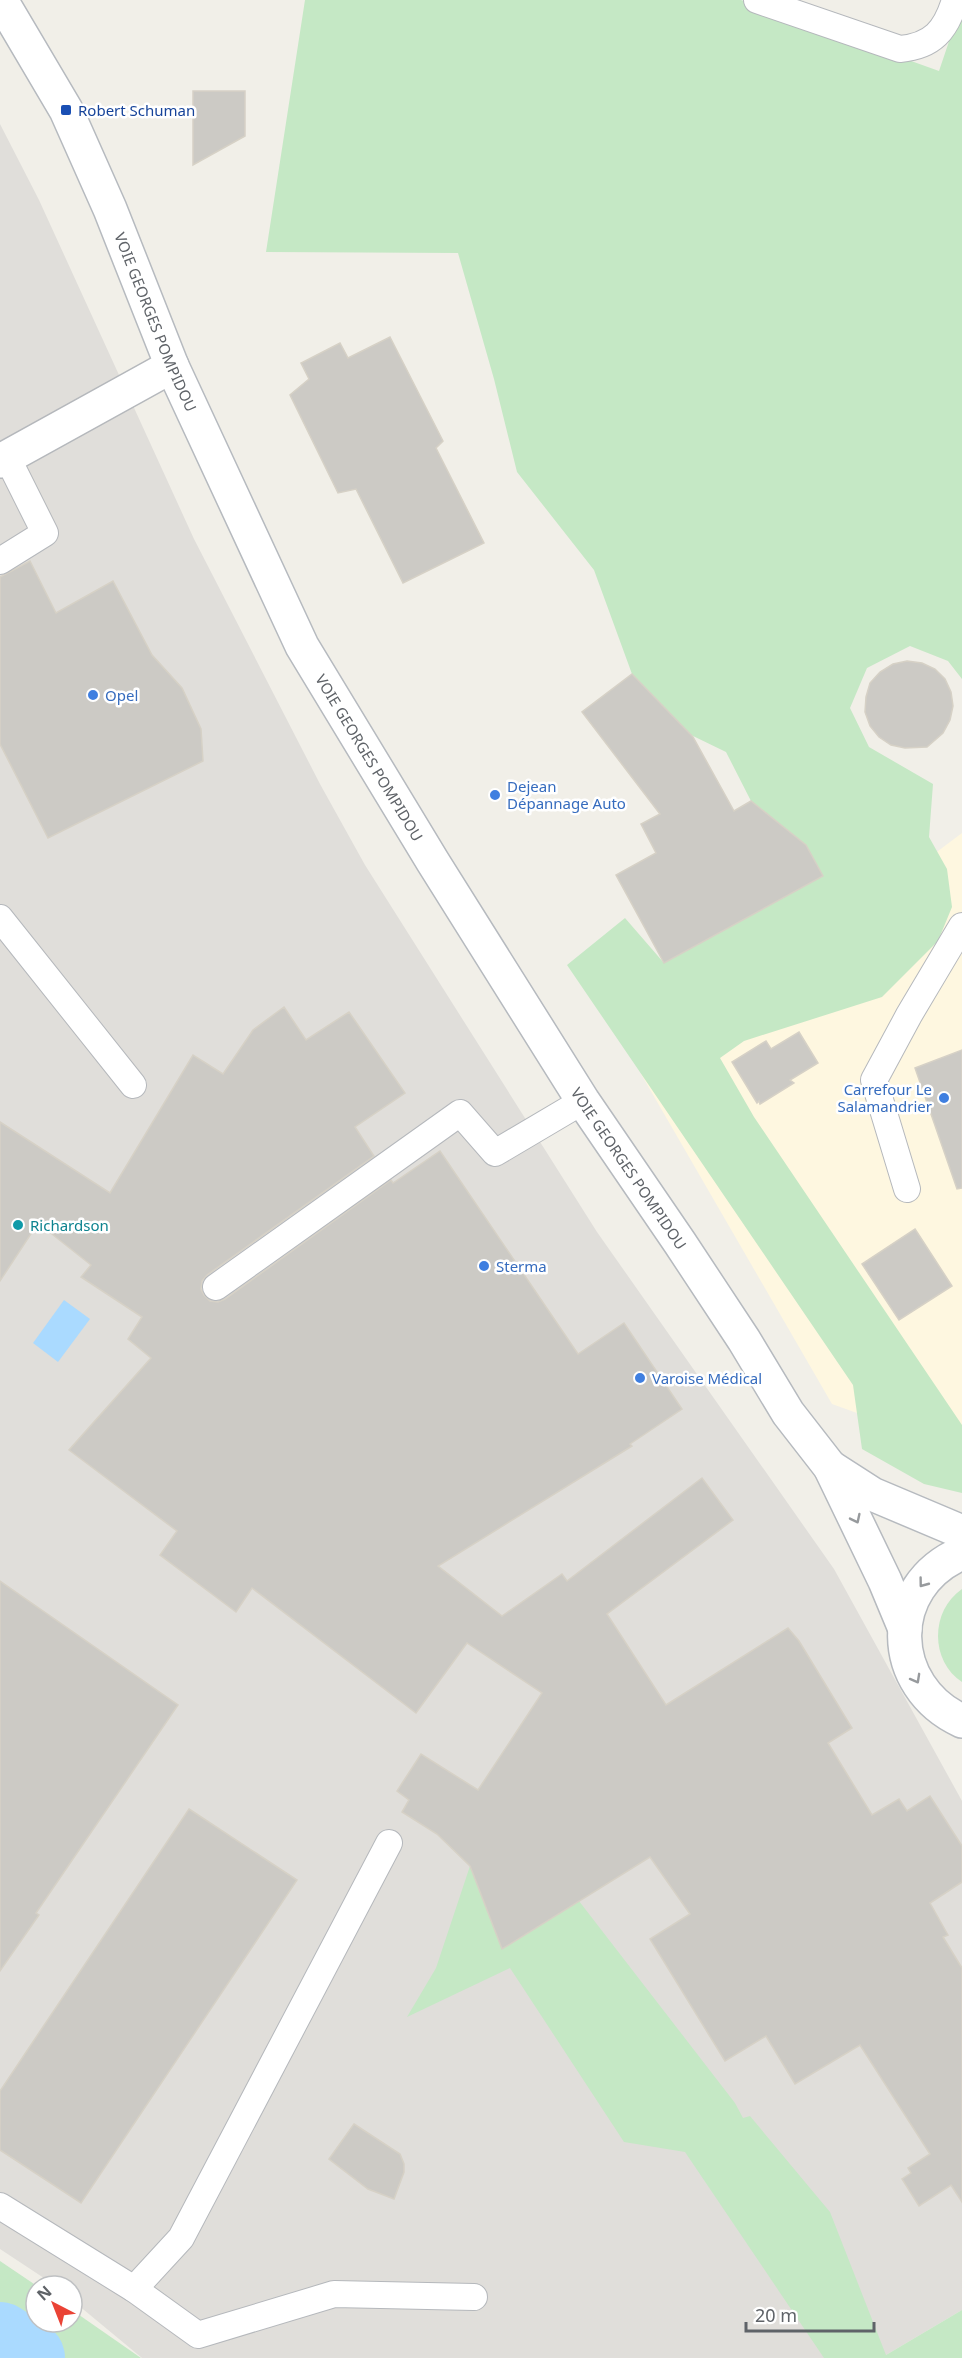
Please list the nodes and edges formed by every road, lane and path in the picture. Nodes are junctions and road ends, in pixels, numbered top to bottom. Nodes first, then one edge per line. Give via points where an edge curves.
1 (1, 0) edge
2 (757, 0) edge
3 (956, 0) edge
4 (172, 366) junction
5 (3, 459) edge
6 (0, 561) edge
7 (0, 918) edge
8 (962, 926) edge
9 (133, 1085) dead end
10 (583, 1101) junction
11 (907, 1189) dead end
12 (216, 1287) dead end
13 (830, 1467) junction
14 (962, 1532) edge
15 (962, 1553) edge
16 (904, 1629) junction
17 (958, 1720) edge
18 (389, 1843) dead end
19 (0, 2206) edge
20 (134, 2289) junction
21 (474, 2297) dead end

1 - 4 main road, VOIE GEORGES POMPIDOU via 66,110
2 - 3 lane via 900,50 941,33
4 - 5 main road
4 - 10 main road, VOIE GEORGES POMPIDOU via 302,646
5 - 6 lane via 45,533
7 - 9 lane
8 - 11 lane via 874,1080
10 - 12 lane via 495,1153 460,1113
10 - 13 main road, VOIE GEORGES POMPIDOU via 744,1340 788,1413
13 - 14 main road, VOIE GEORGES POMPIDOU via 872,1494
13 -> 16 main road, VOIE GEORGES POMPIDOU
15 -> 16 main road via 940,1565 920,1587
16 -> 17 main road via 912,1673 928,1697
18 - 20 lane via 181,2238
19 - 20 lane
20 - 21 lane via 198,2335 334,2294

